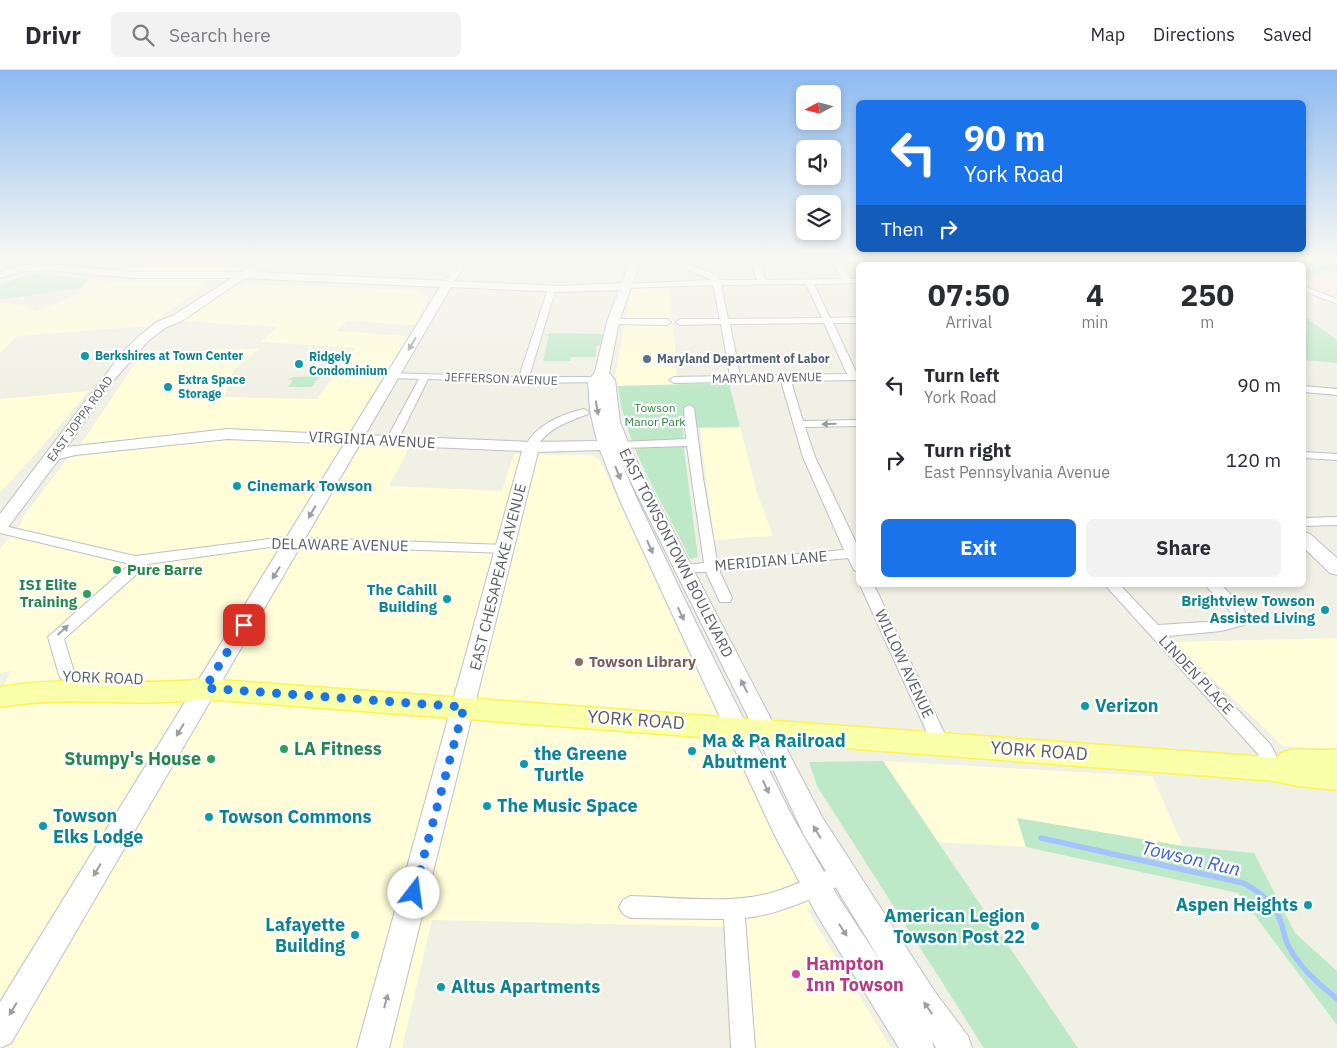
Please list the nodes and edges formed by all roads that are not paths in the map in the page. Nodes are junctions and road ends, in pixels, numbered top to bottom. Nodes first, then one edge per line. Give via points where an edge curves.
1 (187, 304) edge
2 (436, 304) edge
3 (547, 304) edge
4 (620, 304) edge
5 (721, 304) edge
6 (819, 304) edge
7 (168, 320) joint
8 (827, 320) junction
9 (856, 320) edge
10 (724, 321) junction
11 (614, 322) junction
12 (667, 322) dead end
13 (680, 322) dead end
14 (393, 375) junction
15 (425, 376) junction
16 (856, 377) edge
17 (602, 378) junction
18 (736, 378) junction
19 (785, 378) junction
20 (523, 380) junction
21 (674, 380) dead end
22 (1306, 389) edge
23 (1337, 392) edge
24 (689, 408) dead end
25 (584, 412) dead end
26 (856, 423) edge
27 (799, 424) junction
28 (355, 440) junction
29 (391, 442) junction
30 (692, 442) junction
31 (614, 445) junction
32 (531, 447) junction
33 (1306, 455) edge
34 (53, 456) junction
35 (1337, 457) edge
36 (1337, 521) edge
37 (1306, 522) edge
38 (0, 527) edge
39 (1306, 540) edge
40 (295, 541) junction
41 (505, 549) junction
42 (856, 553) edge
43 (144, 560) junction
44 (711, 566) junction
45 (683, 569) junction
46 (1337, 569) edge
47 (868, 587) edge
48 (1114, 587) edge
49 (1214, 587) edge
50 (725, 598) dead end
51 (1155, 631) junction
52 (67, 675) junction
53 (0, 683) edge
54 (205, 688) junction
55 (0, 697) edge
56 (464, 707) junction
57 (737, 727) junction
58 (766, 730) junction
59 (940, 743) junction
60 (1337, 762) edge
61 (1276, 769) junction
62 (1337, 778) edge
63 (830, 880) junction
64 (630, 907) dead end
65 (734, 908) junction
66 (0, 1032) edge
67 (373, 1048) edge
68 (743, 1048) edge
69 (918, 1048) edge
70 (956, 1048) edge

1 - 7 main road, EAST JOPPA ROAD via 166,316
2 -> 14 main road
3 - 20 street
4 - 11 main road, EAST TOWSONTOWN BOULEVARD
5 - 10 street
6 - 8 street
7 - 34 main road, EAST JOPPA ROAD via 139,343 120,364
8 - 9 street
8 - 10 street
8 - 16 street
10 - 13 street
10 - 18 street
11 - 12 street
11 - 17 main road, EAST TOWSONTOWN BOULEVARD
14 - 15 street, JEFFERSON AVENUE
14 - 28 main road
15 - 20 street, JEFFERSON AVENUE
15 - 29 street
16 - 19 street, MARYLAND AVENUE
17 - 20 street, JEFFERSON AVENUE
17 - 31 main road, EAST TOWSONTOWN BOULEVARD via 611,410
18 - 19 street, MARYLAND AVENUE
18 - 21 street, MARYLAND AVENUE
19 - 27 street
22 - 23 street
24 - 30 street
25 - 32 street via 544,431
26 -> 27 street
27 - 42 street via 814,470
28 - 29 main road, VIRGINIA AVENUE
28 - 34 main road, VIRGINIA AVENUE via 214,434 74,450
28 -> 40 main road
29 - 32 main road, VIRGINIA AVENUE
30 - 31 street, VIRGINIA AVENUE
30 - 44 street
31 - 32 main road, VIRGINIA AVENUE
31 - 45 main road, EAST TOWSONTOWN BOULEVARD
31 -> 57 main road, EAST TOWSONTOWN BOULEVARD via 661,570
32 - 41 main road, EAST CHESAPEAKE AVENUE
33 - 35 street
34 - 38 main road, EAST JOPPA ROAD
36 - 37 street
38 - 43 street, DELAWARE AVENUE via 128,560
39 - 46 main road
40 - 41 street, DELAWARE AVENUE
40 - 43 street, DELAWARE AVENUE
40 -> 54 main road
41 - 56 main road, EAST CHESAPEAKE AVENUE
42 - 44 street, MERIDIAN LANE
52 -> 43 street via 56,637
44 - 45 street, MERIDIAN LANE
44 - 50 street
58 -> 45 main road, EAST TOWSONTOWN BOULEVARD
47 - 59 street, WILLOW AVENUE
48 - 51 street, LINDEN PLACE
49 - 51 street via 1237,609 1240,617 1234,624
51 - 61 street, LINDEN PLACE via 1264,749
52 - 53 main road, YORK ROAD
52 - 54 main road, YORK ROAD via 188,682
54 - 55 main road, YORK ROAD via 179,693 72,689
54 - 56 main road, YORK ROAD
54 -> 66 main road
56 - 57 main road, YORK ROAD
67 -> 56 main road, EAST CHESAPEAKE AVENUE
57 - 58 main road, YORK ROAD
57 -> 63 main road via 782,823
58 - 59 main road, YORK ROAD
63 -> 58 main road via 813,826
59 - 61 main road, YORK ROAD
60 - 61 main road, YORK ROAD via 1289,762
61 - 62 main road, YORK ROAD
63 - 65 street via 759,906
63 -> 69 main road
70 -> 63 main road
64 - 65 street
65 - 68 street

